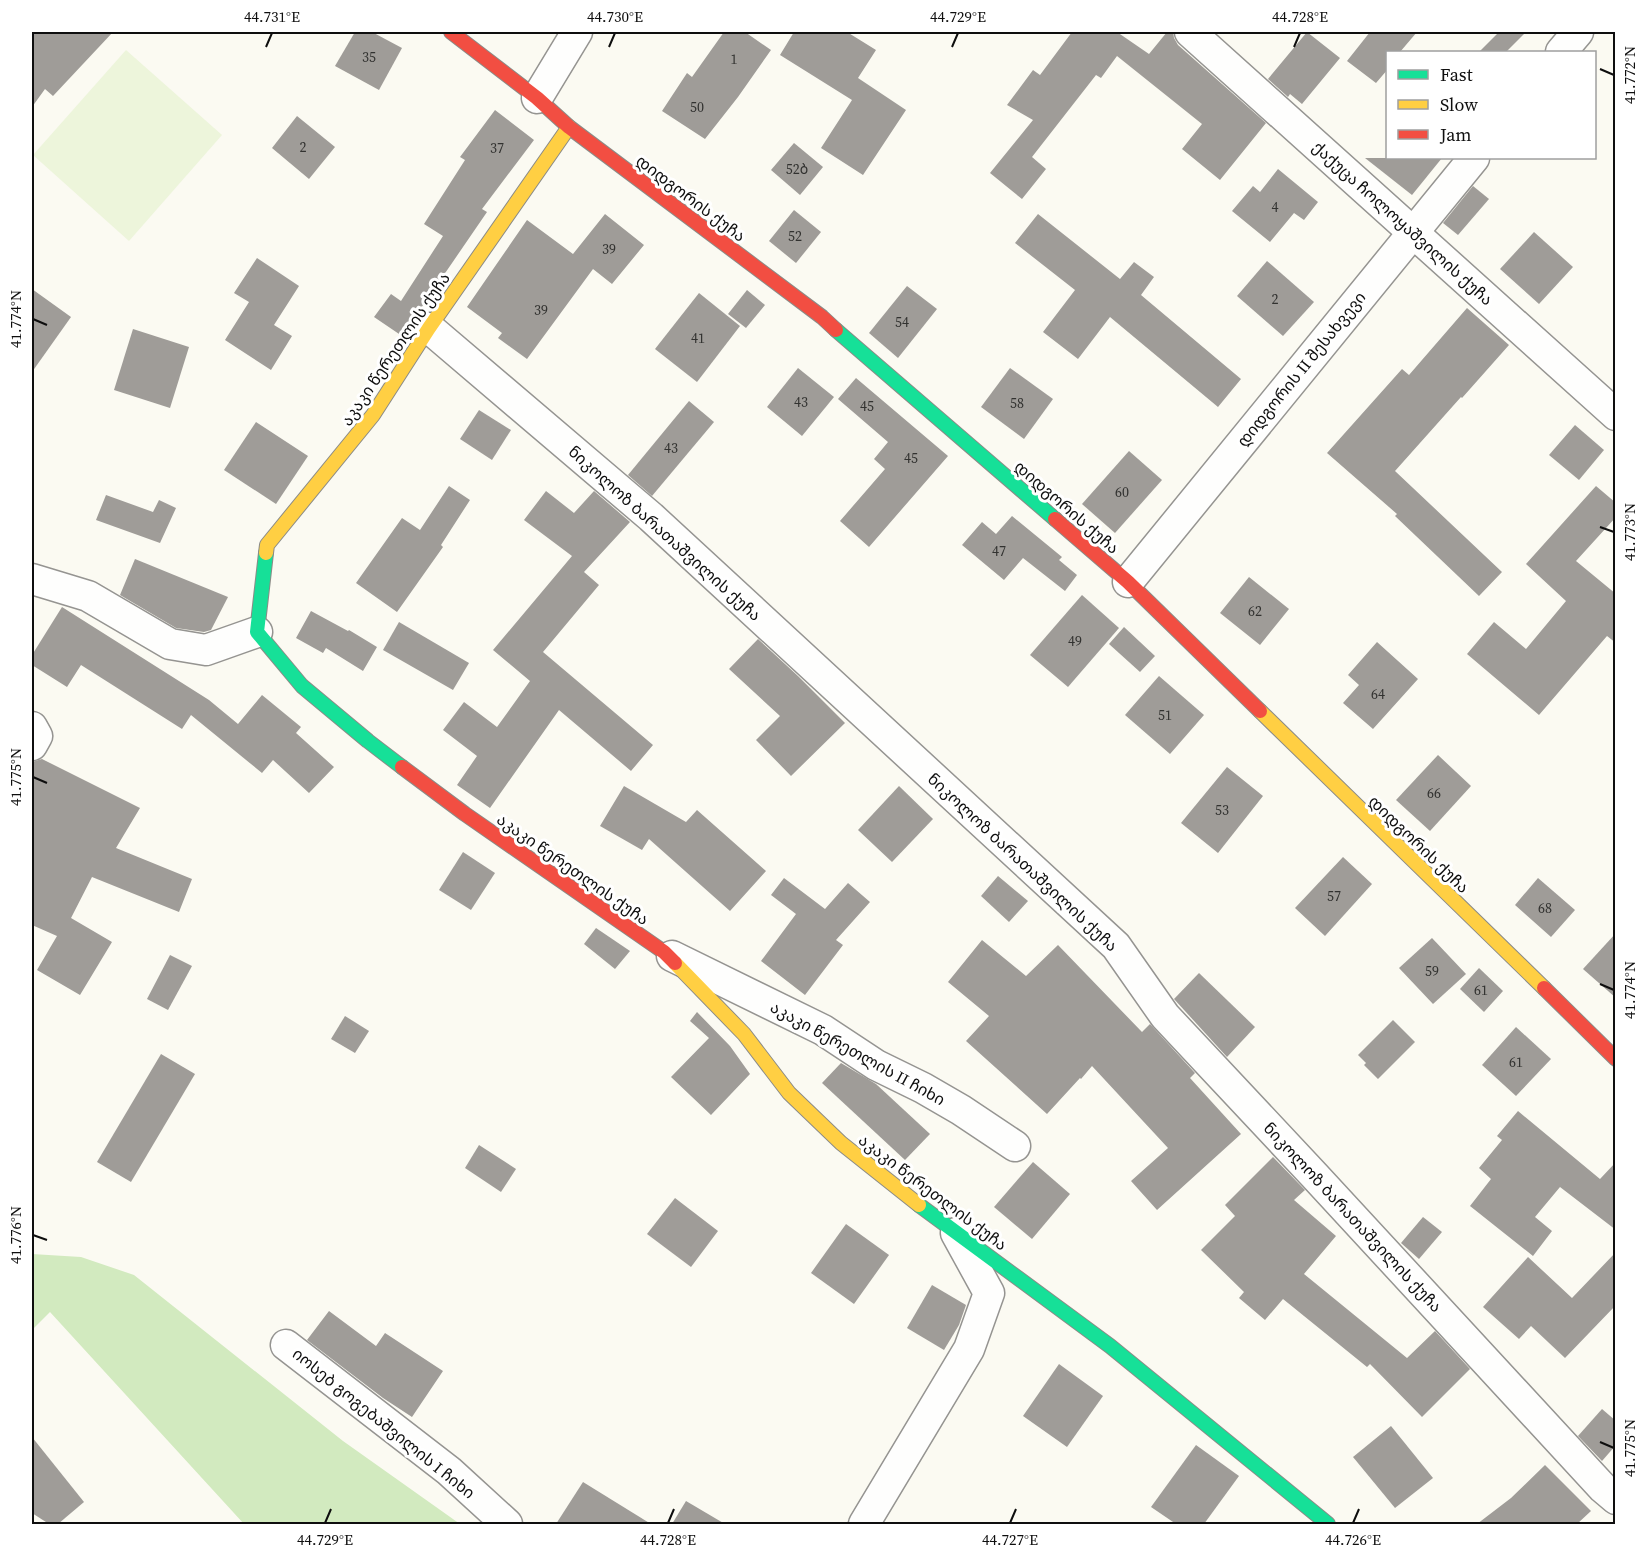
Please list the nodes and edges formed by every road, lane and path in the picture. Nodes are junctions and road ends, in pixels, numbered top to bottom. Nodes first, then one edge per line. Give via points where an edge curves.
1 (451, 32) edge
2 (577, 32) edge
3 (1190, 32) edge
4 (1578, 32) edge
5 (1562, 51) edge
6 (537, 98) junction
7 (569, 127) junction
8 (1473, 159) edge
9 (1413, 231) junction
10 (429, 328) junction
11 (1616, 415) edge
12 (32, 579) edge
13 (1128, 582) junction
14 (257, 632) junction
15 (32, 727) edge
16 (32, 745) edge
17 (664, 952) junction
18 (1616, 1059) edge
19 (1015, 1146) dead end
20 (956, 1232) junction
21 (286, 1345) dead end
22 (1616, 1499) edge
23 (507, 1524) edge
24 (864, 1524) edge
25 (1328, 1524) edge

1 - 6 street, დიდგორის ქუჩა
2 - 6 street
3 - 9 street, ქაქუცა ჩოლოყაშვილის ქუჩა
4 - 5 street
6 - 7 street, დიდგორის ქუჩა
7 - 10 street, აკაკი წერეთლის ქუჩა
7 - 13 street, დიდგორის ქუჩა via 822,317
8 - 9 street, დიდგორის II შესახვევი
9 - 11 street, ქაქუცა ჩოლოყაშვილის ქუჩა
9 - 13 street, დიდგორის II შესახვევი
10 - 14 street, აკაკი წერეთლის ქუჩა via 373,415 267,545
10 - 22 street, ნიკოლოზ ბარათაშვილის ქუჩა via 651,517 1116,946 1165,1016
12 - 14 street via 88,596 170,644 206,650
13 - 18 street, დიდგორის ქუჩა
14 - 17 street, აკაკი წერეთლის ქუჩა via 302,686 368,741 465,814
15 - 16 street via 37,736
17 - 19 street, აკაკი წერეთლის II ჩიხი via 824,1030
17 - 20 street, აკაკი წერეთლის ქუჩა via 744,1034 789,1093 841,1143
20 - 24 street via 989,1293 969,1349
20 - 25 street, აკაკი წერეთლის ქუჩა via 1110,1346
21 - 23 street, იოსებ გოგებაშვილის I ჩიხი via 449,1471

